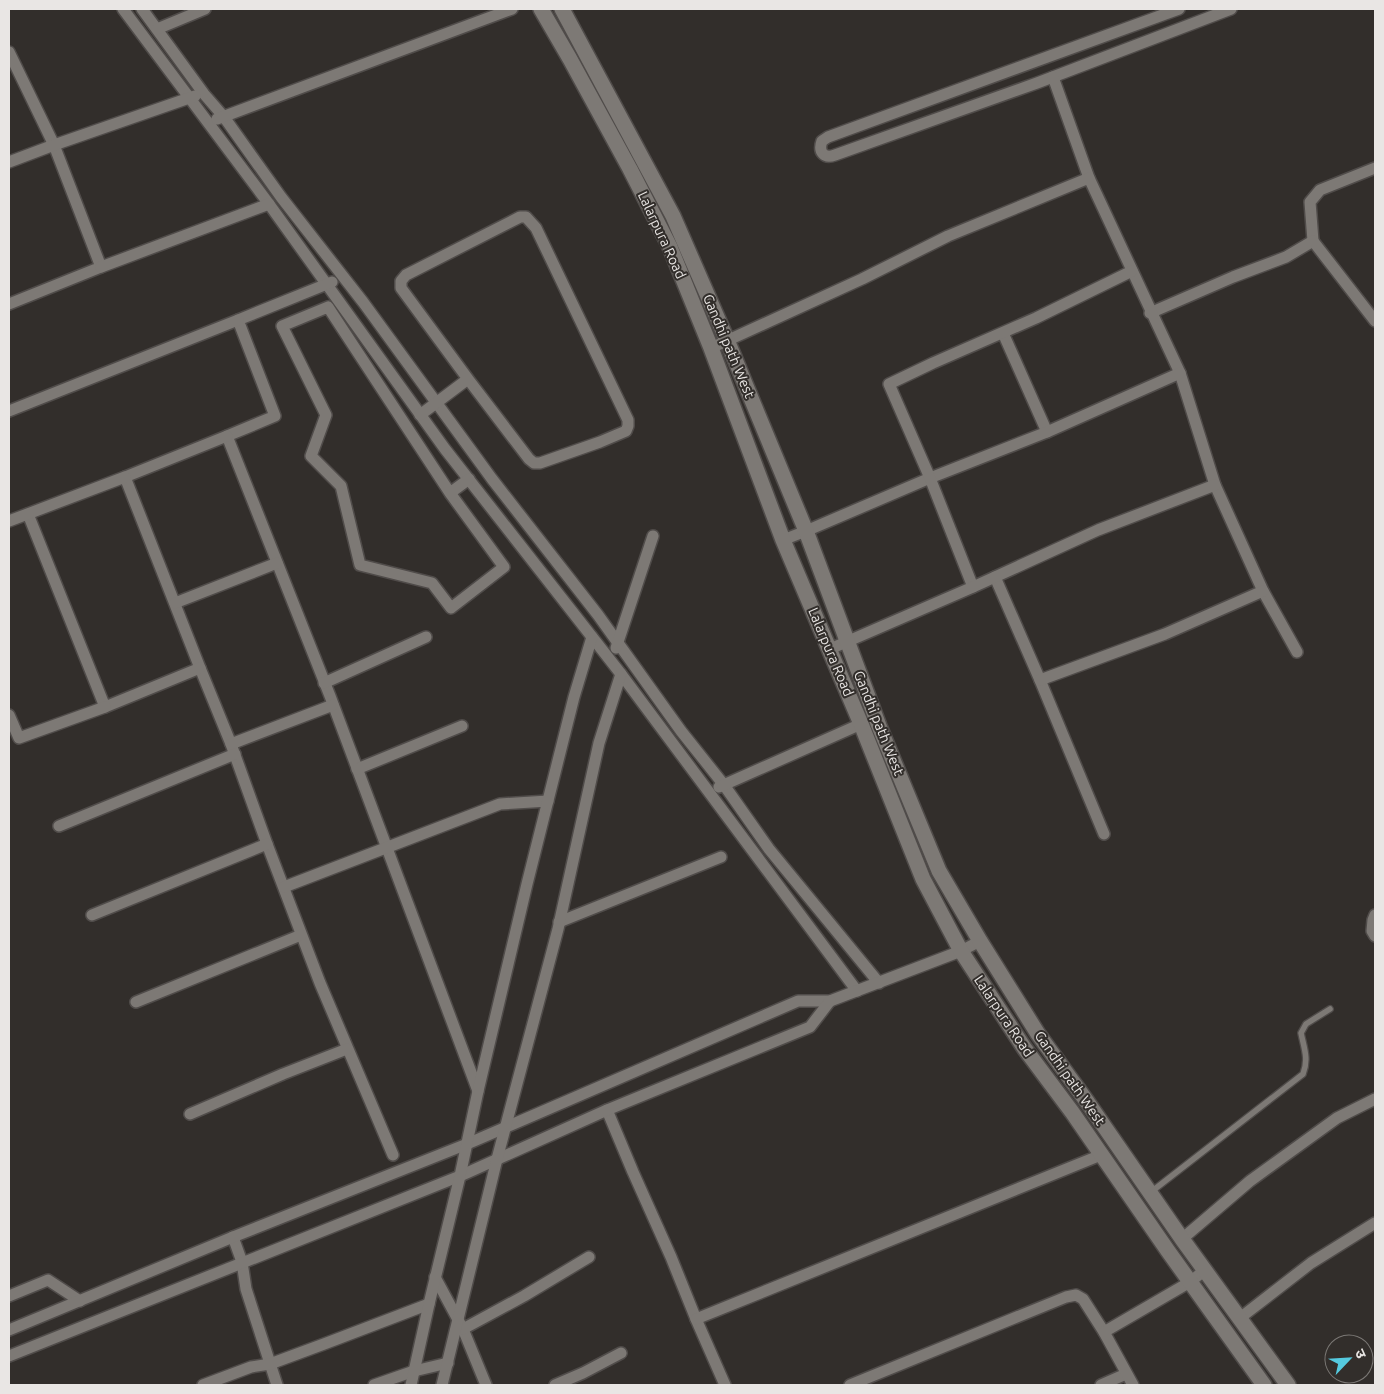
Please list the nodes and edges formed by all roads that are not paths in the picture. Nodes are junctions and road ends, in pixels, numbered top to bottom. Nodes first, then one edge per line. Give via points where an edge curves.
1 (123, 9) edge
2 (142, 9) edge
3 (205, 9) edge
4 (512, 9) edge
5 (541, 9) edge
6 (562, 9) edge
7 (1179, 9) edge
8 (1231, 9) edge
9 (1215, 12) edge
10 (1158, 17) junction
11 (157, 29) junction
12 (1164, 35) junction
13 (9, 52) edge
14 (1057, 53) junction
15 (1031, 62) junction
16 (1058, 75) junction
17 (1037, 83) junction
18 (204, 94) junction
19 (190, 98) junction
20 (224, 117) junction
21 (208, 123) junction
22 (54, 145) junction
23 (9, 162) edge
24 (1375, 168) edge
25 (1089, 178) junction
26 (269, 204) junction
27 (1313, 241) junction
28 (101, 267) junction
29 (1132, 271) junction
30 (343, 276) junction
31 (328, 284) junction
32 (9, 304) edge
33 (1150, 313) junction
34 (238, 320) junction
35 (1375, 321) edge
36 (1003, 332) junction
37 (727, 340) junction
38 (711, 348) junction
39 (1180, 373) junction
40 (468, 379) junction
41 (437, 402) junction
42 (9, 411) edge
43 (420, 415) junction
44 (1046, 432) junction
45 (228, 436) junction
46 (476, 456) junction
47 (460, 469) junction
48 (125, 477) junction
49 (930, 478) junction
50 (468, 479) junction
51 (1215, 484) junction
52 (450, 493) junction
53 (28, 514) junction
54 (9, 521) edge
55 (806, 531) junction
56 (653, 536) dead end
57 (783, 540) junction
58 (543, 544) junction
59 (529, 556) junction
60 (277, 563) junction
61 (995, 577) junction
62 (973, 587) junction
63 (1263, 591) junction
64 (175, 603) junction
65 (426, 637) dead end
66 (592, 637) junction
67 (847, 642) junction
68 (618, 643) junction
69 (830, 649) junction
70 (1297, 652) dead end
71 (612, 662) junction
72 (200, 668) junction
73 (621, 674) junction
74 (1040, 680) junction
75 (324, 683) junction
76 (333, 705) junction
77 (105, 707) junction
78 (9, 715) edge
79 (861, 724) junction
80 (462, 726) dead end
81 (233, 749) junction
82 (357, 769) junction
83 (724, 785) junction
84 (708, 791) junction
85 (548, 801) junction
86 (58, 826) dead end
87 (1104, 834) dead end
88 (267, 844) junction
89 (386, 847) junction
90 (720, 857) dead end
91 (284, 887) junction
92 (92, 915) dead end
93 (1375, 915) edge
94 (559, 922) junction
95 (301, 935) junction
96 (1375, 936) edge
97 (980, 941) junction
98 (961, 951) junction
99 (879, 983) junction
100 (858, 991) junction
101 (830, 1001) junction
102 (136, 1002) dead end
103 (1330, 1010) dead end
104 (347, 1049) junction
105 (478, 1091) junction
106 (1375, 1099) edge
107 (607, 1110) junction
108 (190, 1114) dead end
109 (506, 1126) junction
110 (467, 1144) junction
111 (393, 1155) dead end
112 (1101, 1155) junction
113 (497, 1159) junction
114 (460, 1176) junction
115 (1150, 1193) junction
116 (1375, 1223) edge
117 (233, 1237) junction
118 (1182, 1239) junction
119 (589, 1257) dead end
120 (242, 1262) junction
121 (1205, 1270) junction
122 (435, 1277) junction
123 (1190, 1282) junction
124 (9, 1296) edge
125 (80, 1301) junction
126 (429, 1304) junction
127 (1240, 1318) junction
128 (696, 1319) junction
129 (461, 1324) junction
130 (9, 1330) edge
131 (1104, 1332) junction
132 (621, 1352) dead end
133 (9, 1356) edge
134 (448, 1363) junction
135 (270, 1364) junction
136 (414, 1371) junction
137 (1126, 1374) junction
138 (203, 1385) edge
139 (277, 1385) edge
140 (374, 1385) edge
141 (411, 1385) edge
142 (442, 1385) edge
143 (486, 1385) edge
144 (555, 1385) edge
145 (724, 1385) edge
146 (850, 1385) edge
147 (1101, 1385) edge
148 (1133, 1385) edge
149 (1264, 1385) edge
150 (1288, 1385) edge

1 - 19 street
2 - 11 street
3 - 11 street
4 - 20 street
5 - 38 street, Lalarpura Road via 670,247
6 - 37 street, Gandhi path West via 673,216
7 - 10 street
8 - 9 street
9 - 12 street
10 - 12 street
10 - 14 street
11 - 18 street
12 - 16 street
13 - 22 street
14 - 15 street
14 - 16 street
15 - 17 street
15 - 17 street via 825,139 820,147 824,155 831,156
16 - 17 street
16 - 25 street
18 - 19 street
18 - 20 street
19 - 21 street
19 - 22 street
20 - 21 street
20 - 30 street
21 - 26 street
22 - 23 street
22 - 28 street
24 - 27 street via 1320,190 1310,202
25 - 29 street
25 - 37 street via 948,236
26 - 28 street
26 - 31 street
27 - 33 street via 1286,257
27 - 35 street
28 - 32 street
29 - 33 street
29 - 36 street
30 - 31 street
30 - 41 street
31 - 34 street
31 - 43 street
33 - 39 street
34 - 42 street
34 - 45 street via 275,416
36 - 44 street
36 - 49 street via 889,384
37 - 38 street
37 - 55 street, Gandhi path West
38 - 57 street, Lalarpura Road
39 - 44 street
39 - 51 street
40 - 40 street via 401,288 401,281 520,217 526,217 536,228 628,420 628,426 626,431 600,442 534,463
40 - 41 street
41 - 43 street
41 - 46 street
43 - 47 street
44 - 49 street
45 - 48 street
45 - 60 street
46 - 47 street
46 - 58 street
47 - 50 street
48 - 53 street
48 - 64 street
49 - 55 street
49 - 62 street
50 - 52 street
50 - 59 street
51 - 61 street via 1098,530
51 - 63 street
52 - 52 street via 504,567 451,608 432,583 360,565 341,486 311,456 326,415 282,326 328,307
53 - 54 street
53 - 77 street
55 - 57 street
55 - 67 street, Gandhi path West
56 - 68 street
57 - 69 street, Lalarpura Road
58 - 59 street
58 - 68 street
59 - 66 street
60 - 64 street
60 - 75 street
61 - 62 street
61 - 74 street
62 - 67 street
63 - 70 street
63 - 74 street via 1165,634
64 - 72 street
65 - 75 street
66 - 71 street
66 - 85 street
67 - 69 street
67 - 97 street, Gandhi path West via 939,871
68 - 71 street
68 - 83 street
69 - 79 street, Lalarpura Road
71 - 73 street
72 - 77 street
72 - 81 street
73 - 84 street
73 - 94 street via 599,743
74 - 87 street
75 - 76 street
76 - 81 street
76 - 82 street
77 - 78 street via 19,738
79 - 83 street
79 - 98 street, Lalarpura Road via 923,879
80 - 82 street
81 - 86 street
81 - 88 street
82 - 89 street
83 - 84 street
83 - 99 street via 769,849
84 - 100 street
85 - 89 street via 500,804
85 - 105 street
88 - 91 street
88 - 92 street
89 - 91 street
89 - 105 street
90 - 94 street
91 - 95 street
93 - 96 street via 1372,920
94 - 109 street
95 - 102 street
95 - 104 street
97 - 98 street
97 - 115 street, Gandhi path West via 1038,1034
98 - 99 street
98 - 112 street, Lalarpura Road via 1025,1049
99 - 100 street
100 - 101 street
101 - 107 street via 810,1027
101 - 109 street via 798,1001
103 - 115 lane via 1306,1024 1301,1033 1307,1060 1303,1074
104 - 108 street
104 - 111 street
105 - 110 street
106 - 118 street via 1336,1118 1250,1181
107 - 113 street
107 - 128 street
109 - 110 street
109 - 113 street
110 - 114 street
110 - 117 street
112 - 123 street, Lalarpura Road
112 - 128 street
113 - 114 street
113 - 129 street
114 - 120 street
114 - 122 street
115 - 118 street, Gandhi path West
116 - 127 street via 1311,1263
117 - 120 street
117 - 125 street
118 - 121 street, Gandhi path West
119 - 129 street via 524,1296
120 - 133 street
120 - 135 street via 246,1290
121 - 123 street
121 - 127 street, Gandhi path West
122 - 126 street
122 - 129 street
123 - 131 street
123 - 149 street, Lalarpura Road
124 - 125 street via 48,1280
125 - 130 street
126 - 135 street
126 - 136 street
127 - 150 street, Gandhi path West
128 - 145 street
129 - 134 street
129 - 143 street
131 - 137 street
131 - 146 street via 1083,1299 1076,1295 1066,1297
132 - 144 street
134 - 136 street
134 - 142 street
135 - 138 street via 251,1367
135 - 139 street
136 - 140 street
136 - 141 street
137 - 147 street
137 - 148 street

